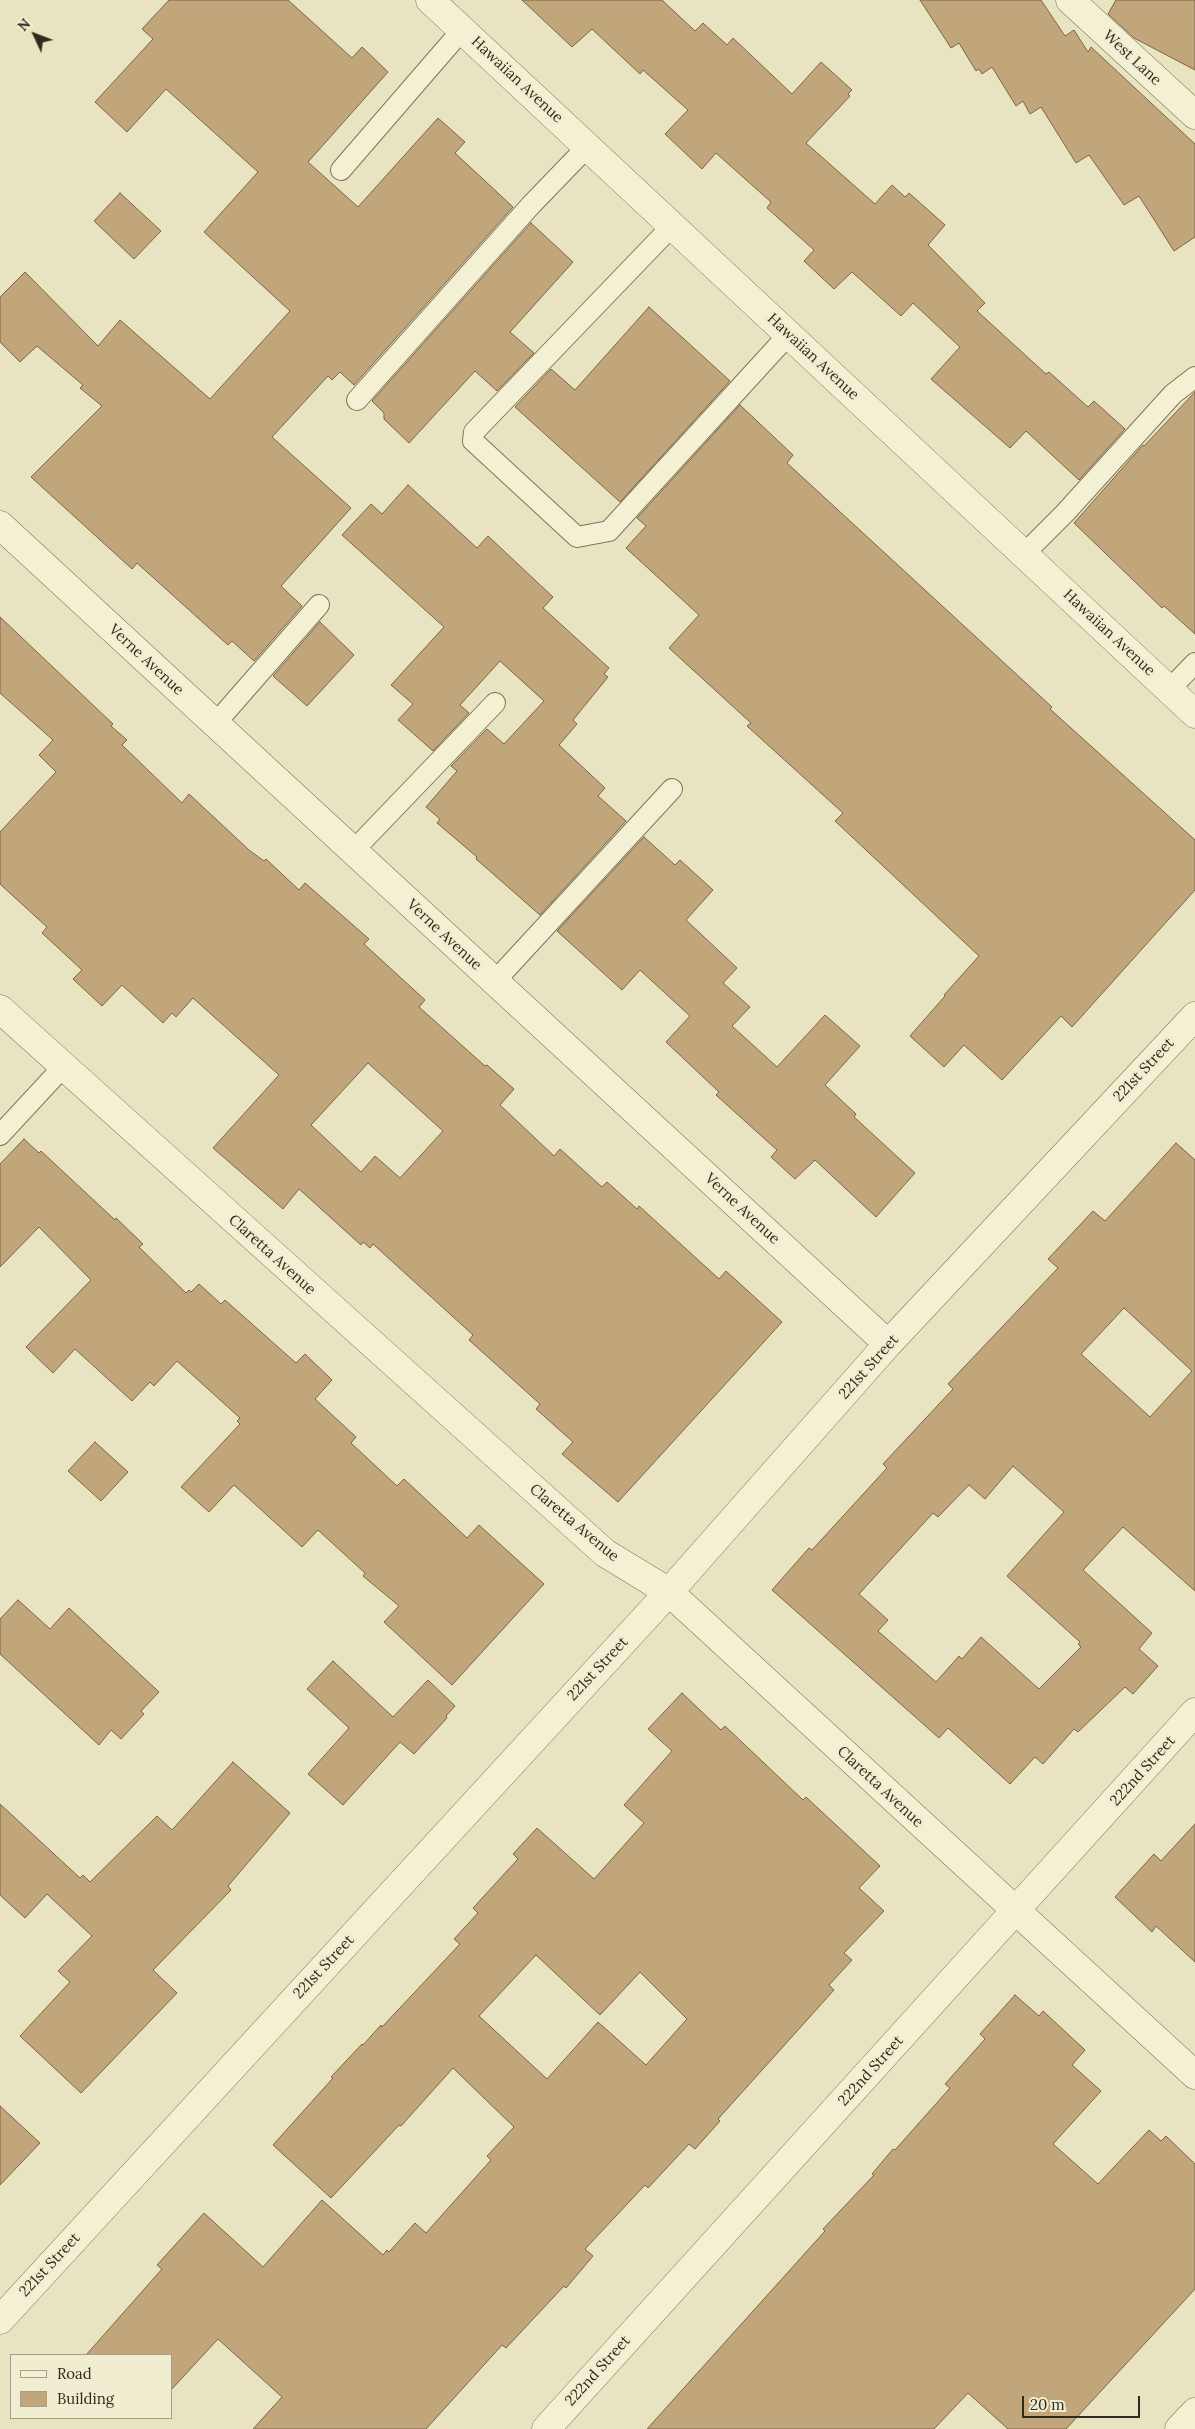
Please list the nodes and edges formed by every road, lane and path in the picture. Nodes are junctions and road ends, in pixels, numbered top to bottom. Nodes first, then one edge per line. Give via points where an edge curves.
1 (430, 0) edge
2 (1070, 0) edge
3 (462, 30) junction
4 (1195, 115) edge
5 (588, 146) junction
6 (341, 170) dead end
7 (672, 225) junction
8 (789, 334) junction
9 (1195, 378) edge
10 (357, 400) dead end
11 (0, 525) edge
12 (1024, 554) junction
13 (319, 605) dead end
14 (1195, 663) edge
15 (1169, 690) junction
16 (494, 703) dead end
17 (1195, 714) edge
18 (215, 724) junction
19 (672, 789) dead end
20 (353, 850) junction
21 (495, 981) junction
22 (0, 1009) edge
23 (1195, 1016) edge
24 (63, 1067) junction
25 (0, 1135) edge
26 (888, 1344) junction
27 (668, 1592) junction
28 (1195, 1712) edge
29 (1016, 1912) junction
30 (1195, 2075) edge
31 (0, 2320) edge
32 (1195, 2412) edge
33 (546, 2429) edge
34 (1180, 2429) edge

1 - 3 street, Hawaiian Avenue
2 - 4 street, West Lane
3 - 5 street, Hawaiian Avenue
3 - 6 lane
5 - 7 street, Hawaiian Avenue
5 - 10 lane
7 - 8 street, Hawaiian Avenue
7 - 8 lane via 474,432 472,441 577,537 609,531
8 - 12 street, Hawaiian Avenue
9 - 12 lane via 1173,394
11 - 18 street, Verne Avenue
12 - 15 street, Hawaiian Avenue
13 - 18 lane
14 - 15 lane
15 - 17 street, Hawaiian Avenue
16 - 20 lane
18 - 20 street, Verne Avenue
19 - 21 lane
20 - 21 street, Verne Avenue
21 - 26 street, Verne Avenue
22 - 24 street, Claretta Avenue
23 - 26 street, 221st Street
24 - 25 lane
24 - 27 street, Claretta Avenue via 605,1553
26 - 27 street, 221st Street
27 - 29 street, Claretta Avenue
27 - 31 street, 221st Street
28 - 29 street, 222nd Street
29 - 30 street, Claretta Avenue
29 - 33 street, 222nd Street
32 - 34 street

